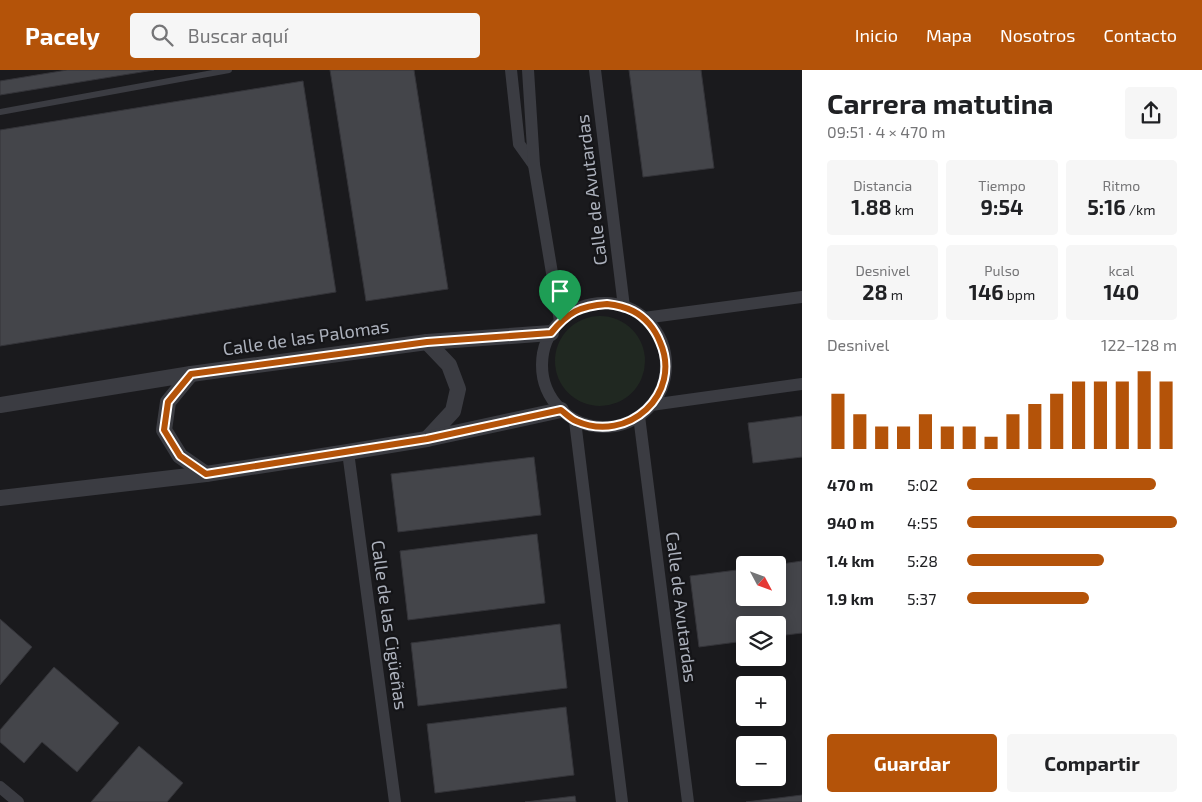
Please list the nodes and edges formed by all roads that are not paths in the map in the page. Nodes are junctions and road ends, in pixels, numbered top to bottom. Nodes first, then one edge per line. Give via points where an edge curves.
1 (229, 70) edge
2 (511, 70) edge
3 (528, 70) edge
4 (595, 70) edge
5 (0, 112) edge
6 (534, 165) junction
7 (802, 297) edge
8 (624, 307) junction
9 (644, 318) junction
10 (556, 327) junction
11 (427, 342) junction
12 (191, 374) junction
13 (802, 384) edge
14 (0, 405) edge
15 (652, 405) junction
16 (561, 410) junction
17 (639, 416) junction
18 (575, 421) junction
19 (427, 439) junction
20 (348, 452) junction
21 (206, 474) junction
22 (0, 498) edge
23 (0, 787) edge
24 (18, 802) edge
25 (395, 802) edge
26 (622, 802) edge
27 (688, 802) edge

1 - 5 lane
2 - 6 street via 519,144
3 - 6 street
4 - 8 street, Calle de Avutardas
6 - 10 street
7 - 9 street
8 - 9 street
8 - 10 street via 590,305 574,311
9 - 15 street via 656,332 664,350 666,369
10 - 11 street, Calle de las Palomas
10 - 16 street via 543,353 542,374 548,394
11 - 12 street, Calle de las Palomas
11 - 19 street via 449,365 458,389 453,412
12 - 14 street, Calle de las Palomas
12 - 21 street via 168,402 164,430 180,456
13 - 15 street
15 - 17 street
16 - 18 street
16 - 19 street
17 - 18 street via 608,428
17 - 27 street, Calle de Avutardas
18 - 26 street
19 - 20 street
20 - 21 street
20 - 25 street, Calle de las Cigüeñas
21 - 22 street
23 - 24 street

